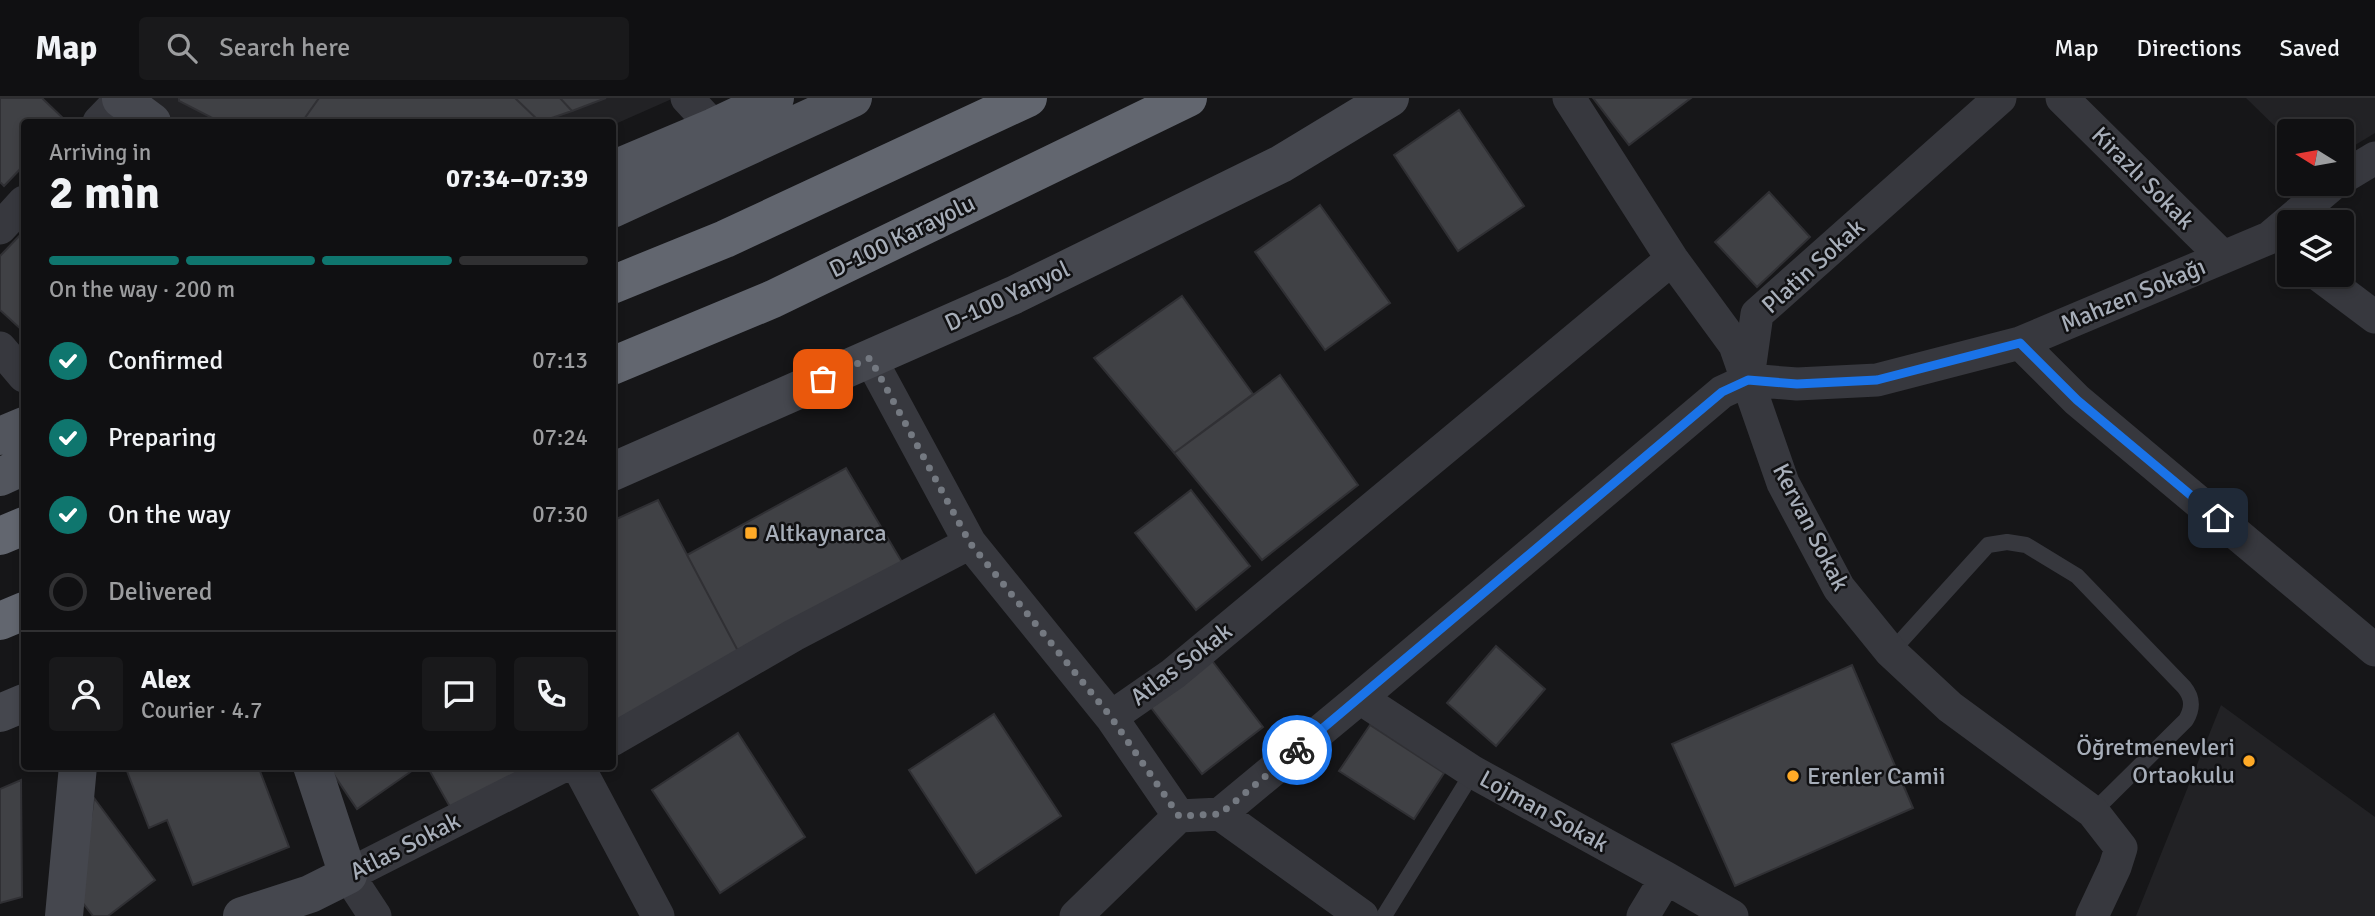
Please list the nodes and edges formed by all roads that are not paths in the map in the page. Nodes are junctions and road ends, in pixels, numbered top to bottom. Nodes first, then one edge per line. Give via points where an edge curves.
1 (687, 98) edge
2 (775, 98) edge
3 (853, 98) edge
4 (1028, 98) edge
5 (1188, 98) edge
6 (1390, 98) edge
7 (1569, 98) edge
8 (2000, 98) edge
9 (2062, 98) edge
10 (118, 108) edge
11 (145, 119) edge
12 (714, 127) junction
13 (2375, 158) edge
14 (616, 168) edge
15 (2354, 171) edge
16 (2322, 196) edge
17 (21, 205) edge
18 (616, 207) edge
19 (2310, 210) edge
20 (0, 228) edge
21 (2277, 245) edge
22 (2223, 257) junction
23 (1672, 259) junction
24 (616, 283) edge
25 (2335, 287) edge
26 (2375, 317) edge
27 (2020, 343) junction
28 (0, 348) edge
29 (870, 358) junction
30 (616, 364) edge
31 (21, 372) edge
32 (1748, 380) junction
33 (21, 427) edge
34 (0, 436) edge
35 (21, 467) edge
36 (616, 470) edge
37 (0, 477) edge
38 (21, 527) edge
39 (0, 536) edge
40 (970, 543) junction
41 (21, 612) edge
42 (0, 621) edge
43 (2375, 650) edge
44 (1891, 652) junction
45 (1360, 698) junction
46 (21, 704) edge
47 (0, 713) edge
48 (1111, 717) junction
49 (616, 738) edge
50 (78, 770) edge
51 (313, 770) edge
52 (556, 770) edge
53 (580, 770) edge
54 (1473, 772) junction
55 (2093, 812) junction
56 (1220, 814) junction
57 (1179, 816) junction
58 (348, 875) junction
59 (1666, 877) junction
60 (300, 905) edge
61 (64, 916) edge
62 (242, 916) edge
63 (375, 916) edge
64 (658, 916) edge
65 (1076, 916) edge
66 (1362, 916) edge
67 (1384, 916) edge
68 (1643, 916) edge
69 (1732, 916) edge
70 (2092, 916) edge

1 - 12 street
2 - 12 main road
3 - 18 main road
4 - 24 highway via 725,239
5 - 30 highway, D-100 Karayolu via 773,299
6 - 29 main road, D-100 Yanyol via 1280,164 1014,295
7 - 23 street, Kervan Sokak
8 - 32 street, Platin Sokak via 1758,314
9 - 22 street, Kirazlı Sokak
10 - 11 main road
12 - 14 main road
13 - 15 street
16 - 19 street, Mahzen Sokağı
17 - 20 street
21 - 22 street, Mahzen Sokağı
22 - 27 street, Mahzen Sokağı
23 - 32 street, Kervan Sokak via 1735,345
23 - 48 street, Atlas Sokak via 1173,674
25 - 26 street
27 - 32 street, Mahzen Sokağı via 1877,380 1797,384
27 - 43 street via 2077,400
28 - 31 street
29 - 36 main road, D-100 Yanyol
29 - 40 street, Atlas Sokak
32 - 44 street, Kervan Sokak via 1789,495 1839,588
32 - 45 street via 1722,392
33 - 34 main road
35 - 37 main road
38 - 39 highway
40 - 48 street, Atlas Sokak
40 - 49 street via 794,635
41 - 42 highway
44 - 55 street, Kervan Sokak via 1950,708
44 - 55 lane via 1988,545 2026,545 2077,576 2184,687 2191,701 2186,720
45 - 54 street, Lojman Sokak
45 - 56 street
46 - 47 main road
48 - 57 street
50 - 61 main road
51 - 58 main road
52 - 58 street, Atlas Sokak
53 - 64 street
54 - 59 street, Lojman Sokak
54 - 67 lane
55 - 70 street, Kervan Sokak via 2121,848
56 - 57 street
56 - 66 street
57 - 65 street
58 - 60 main road, Atlas Sokak
58 - 63 street
59 - 68 street
59 - 69 street, Lojman Sokak
60 - 62 main road, Atlas Sokak

